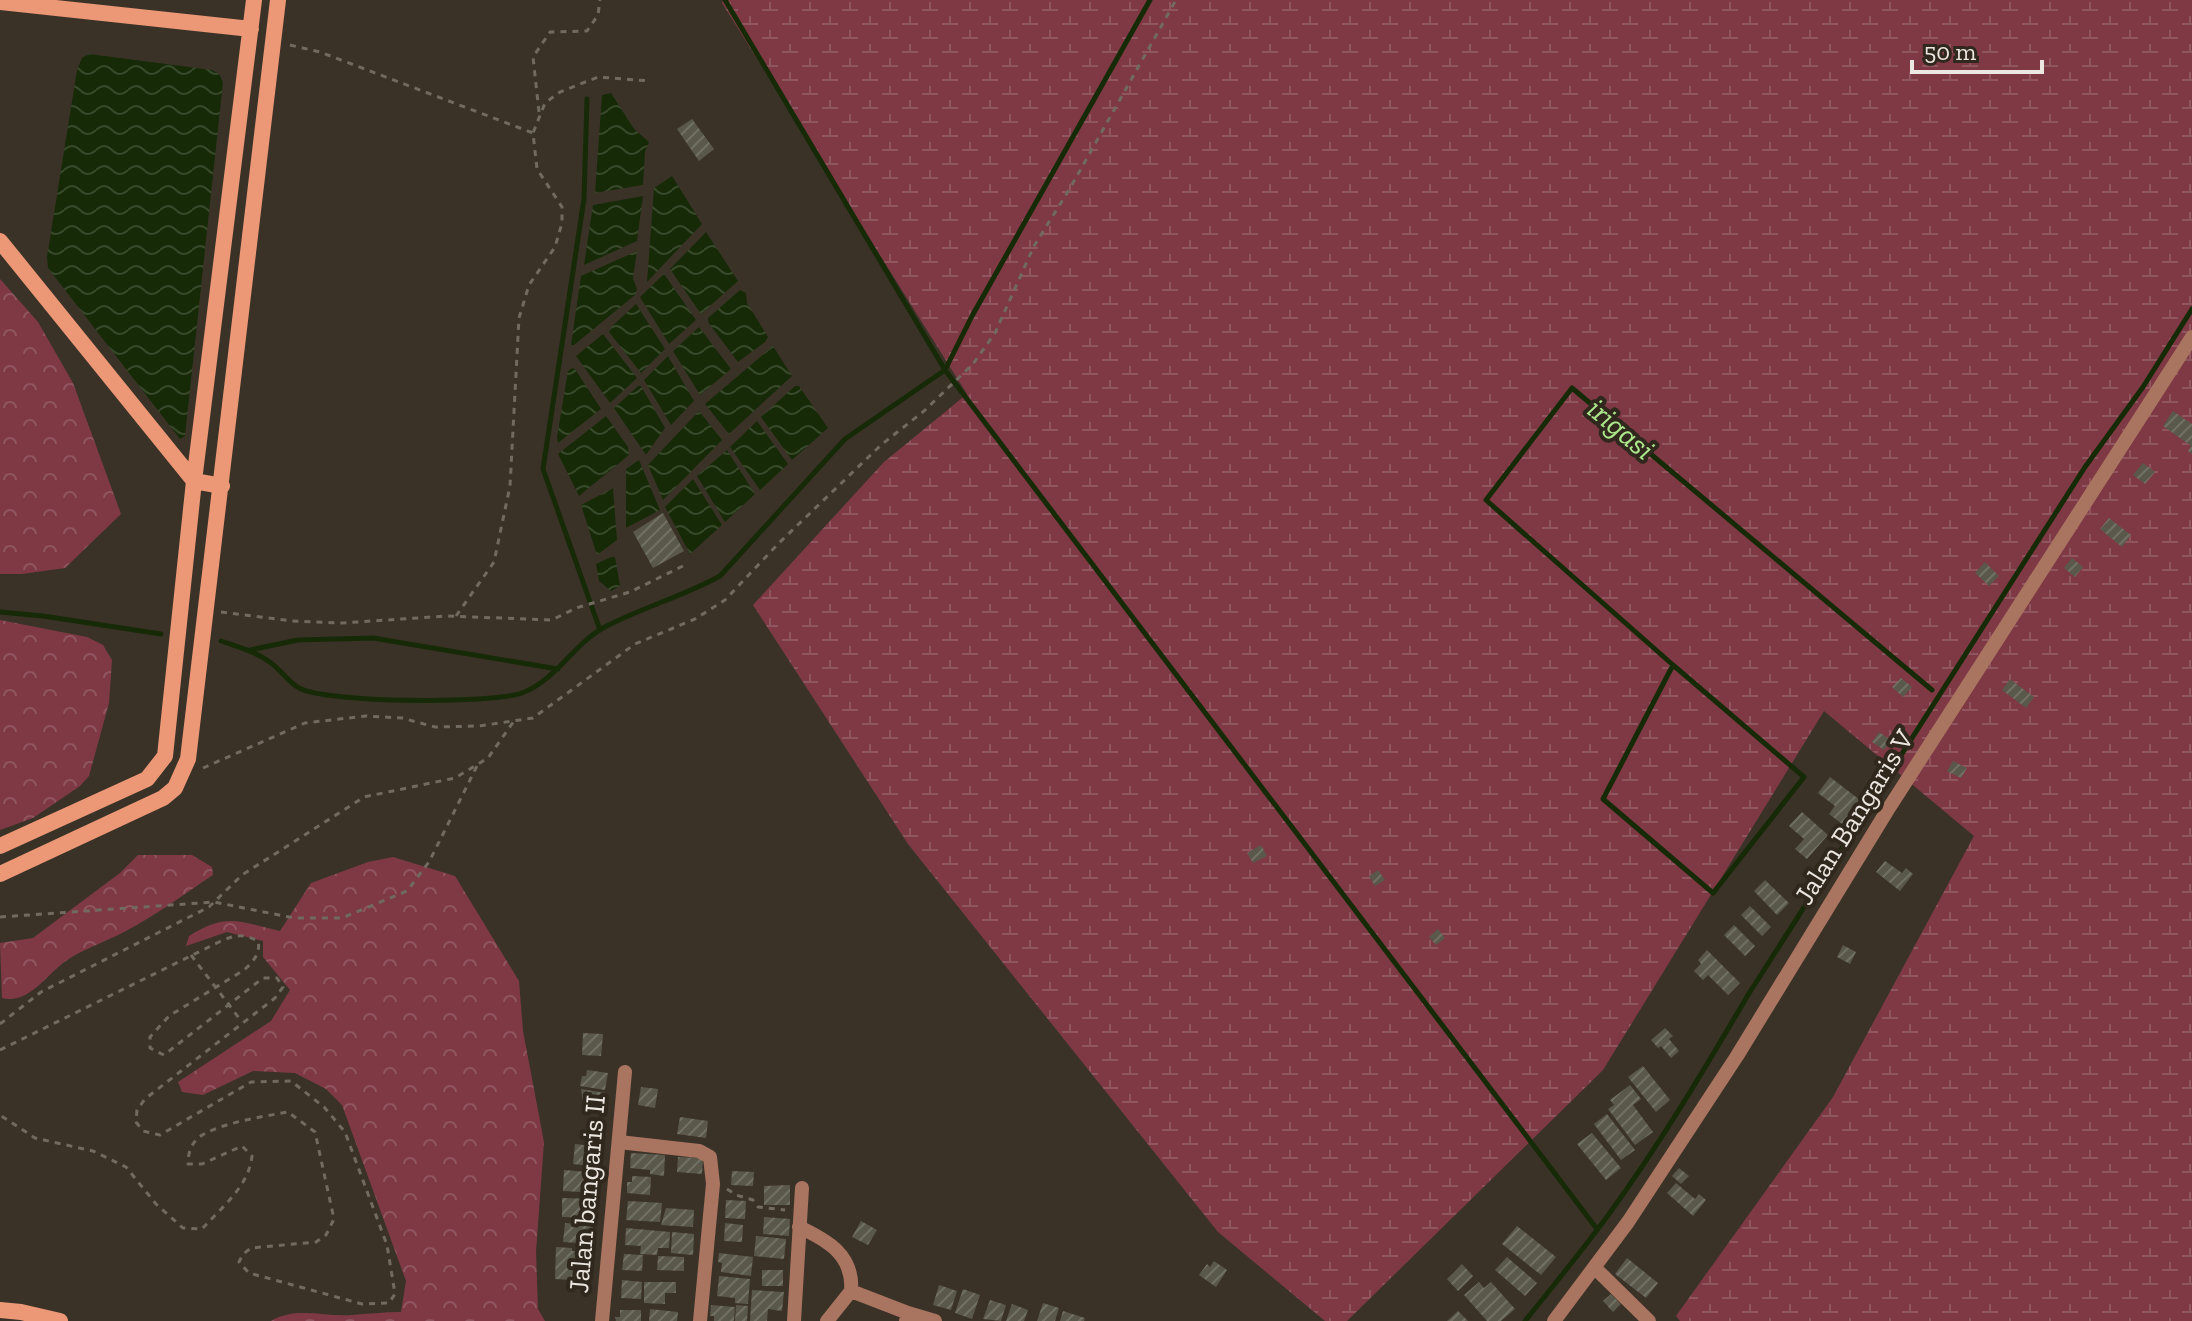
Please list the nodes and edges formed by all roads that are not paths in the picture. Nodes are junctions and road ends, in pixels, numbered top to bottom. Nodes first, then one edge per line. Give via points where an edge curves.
1 (254, 0) edge
2 (278, 0) edge
3 (0, 2) edge
4 (251, 29) junction
5 (0, 241) edge
6 (2192, 337) edge
7 (194, 481) junction
8 (222, 486) junction
9 (0, 846) edge
10 (0, 874) edge
11 (625, 1072) dead end
12 (619, 1142) junction
13 (802, 1188) dead end
14 (799, 1227) junction
15 (1595, 1268) junction
16 (851, 1291) junction
17 (0, 1310) edge
18 (907, 1317) edge
19 (60, 1321) edge
20 (602, 1321) edge
21 (700, 1321) edge
22 (794, 1321) edge
23 (827, 1321) edge
24 (935, 1321) edge
25 (1554, 1321) edge
26 (1649, 1321) edge

1 - 4 main road
2 - 8 main road
3 - 4 main road
4 - 7 main road
5 - 7 main road
6 - 15 street, Jalan Bangaris V via 1887,811 1737,1056
7 - 8 main road
7 - 9 main road via 165,756 147,779
8 - 10 main road via 188,759 175,788
11 - 12 street, Jalan bangaris II
12 - 20 street, Jalan bangaris II
12 - 21 street via 705,1152 710,1157 713,1184
13 - 14 street
14 - 16 street via 836,1248 852,1278
14 - 22 street
15 - 25 street, Jalan Bangaris V
15 - 26 street
16 - 18 street
16 - 23 street
17 - 19 main road
18 - 24 street

